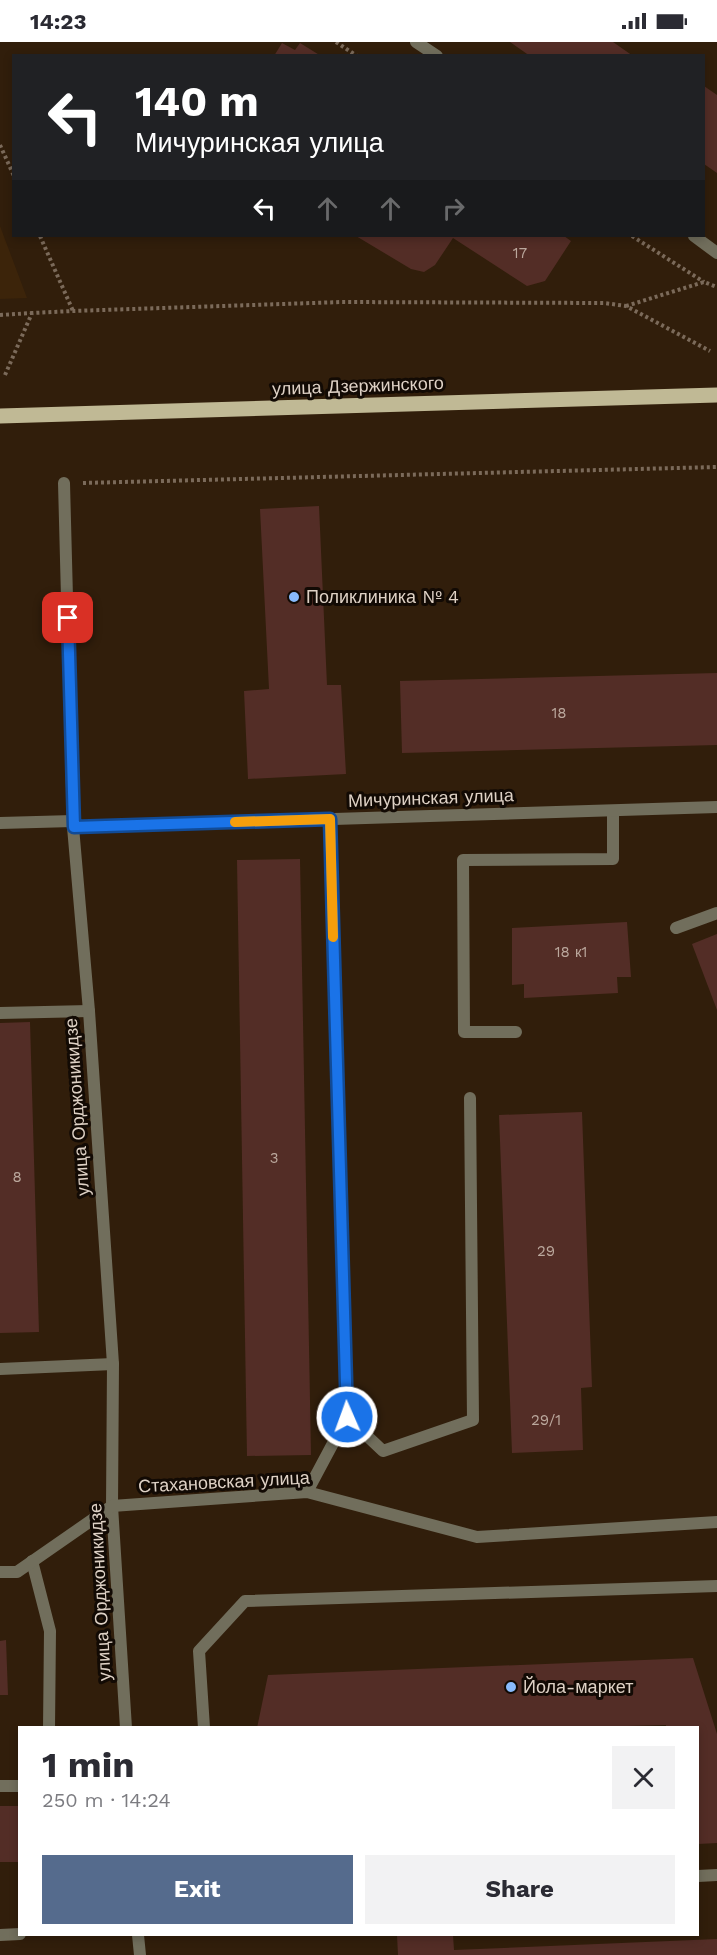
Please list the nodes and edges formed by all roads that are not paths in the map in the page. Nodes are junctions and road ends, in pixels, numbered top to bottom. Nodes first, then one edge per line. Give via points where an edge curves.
1 (416, 42) edge
2 (434, 54) edge
3 (695, 237) edge
4 (717, 253) edge
5 (717, 395) edge
6 (0, 416) edge
7 (64, 483) road end
8 (717, 807) edge
9 (613, 811) junction
10 (330, 819) junction
11 (0, 823) edge
12 (73, 824) junction
13 (717, 913) edge
14 (676, 928) dead end
15 (89, 1011) junction
16 (0, 1013) edge
17 (516, 1032) dead end
18 (471, 1098) dead end
19 (113, 1364) junction
20 (0, 1369) edge
21 (347, 1417) junction
22 (307, 1492) junction
23 (112, 1506) junction
24 (717, 1522) edge
25 (32, 1562) junction
26 (0, 1572) edge
27 (717, 1586) edge
28 (49, 1726) edge
29 (126, 1726) edge
30 (204, 1726) edge
31 (0, 1786) edge
32 (18, 1786) edge
33 (717, 1875) edge
34 (699, 1876) edge
35 (18, 1934) edge
36 (0, 1935) edge
37 (138, 1936) edge
38 (140, 1955) edge

1 - 2 street
3 - 4 street
5 - 6 main road, улица Дзержинского
7 - 12 street, улица Орджоникидзе
8 - 9 street, Мичуринская улица
9 - 10 street, Мичуринская улица
9 - 17 street via 613,859 463,861 464,1032
10 - 12 street, Мичуринская улица
10 - 21 street
11 - 12 street, Мичуринская улица
12 - 15 street, улица Орджоникидзе
13 - 14 street
15 - 16 street
15 - 19 street, улица Орджоникидзе
18 - 21 street via 473,1420 383,1451
19 - 20 street
19 - 23 street, улица Орджоникидзе
21 - 22 street
22 - 23 street, Стахановская улица
22 - 24 street, Стахановская улица via 477,1537
23 - 25 street
23 - 29 street, улица Орджоникидзе
25 - 26 street via 16,1572
25 - 28 street via 50,1631
27 - 30 street via 245,1601 199,1651
31 - 32 street
33 - 34 street
35 - 36 street
37 - 38 street

